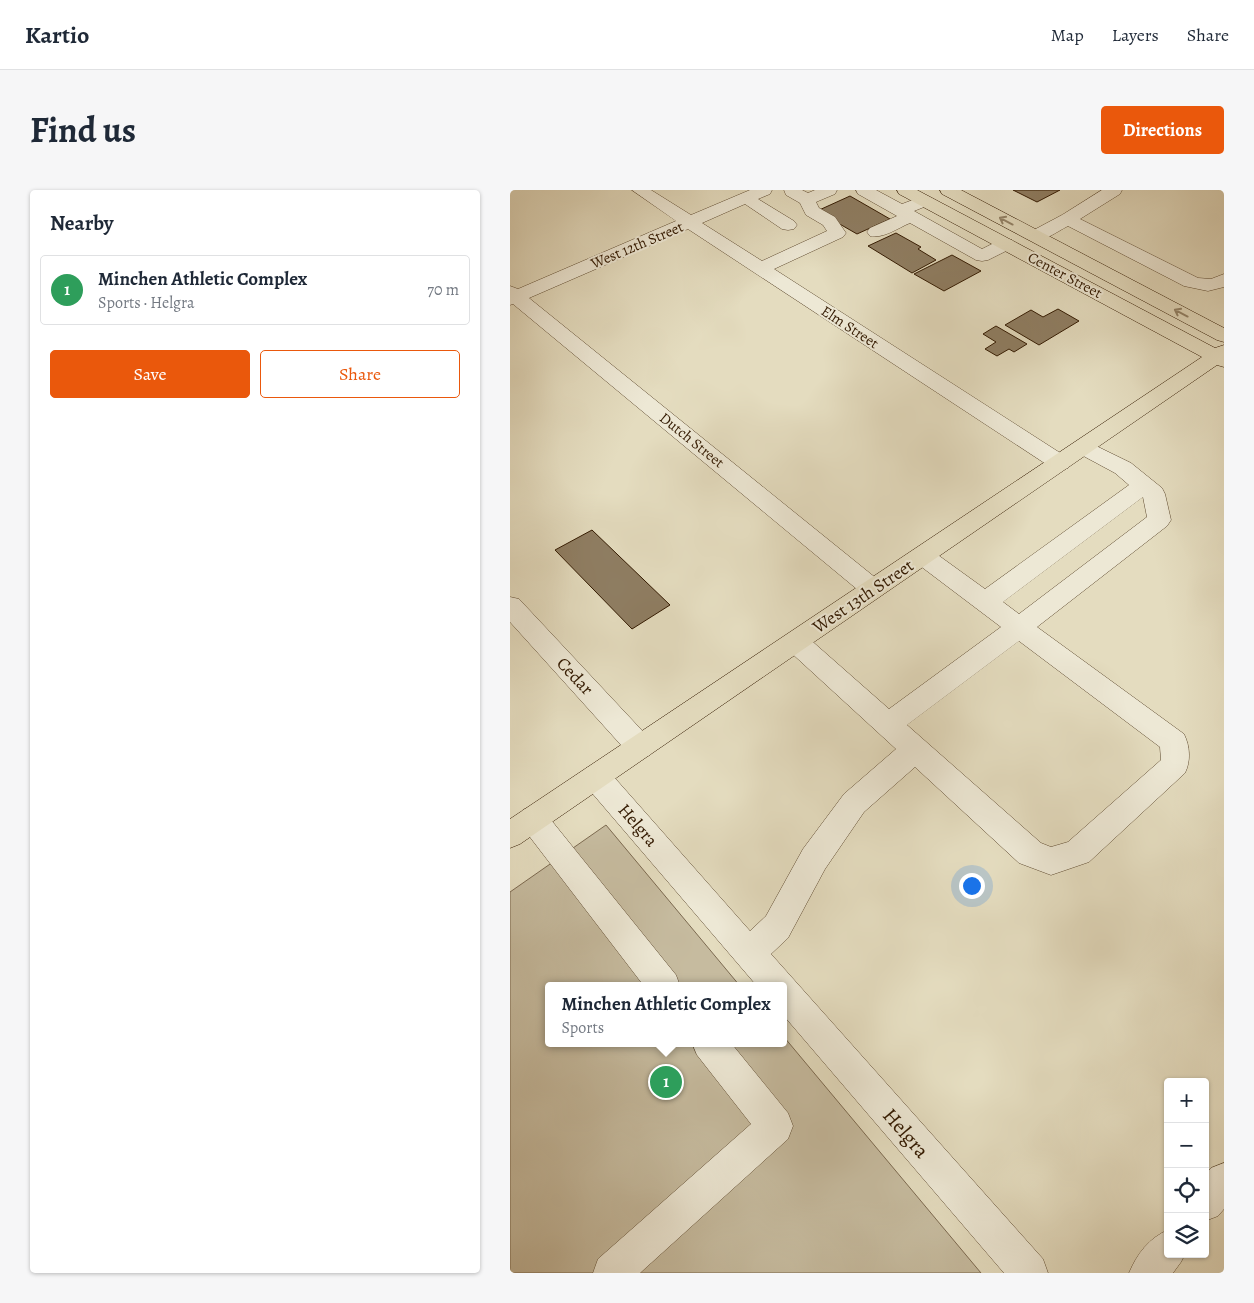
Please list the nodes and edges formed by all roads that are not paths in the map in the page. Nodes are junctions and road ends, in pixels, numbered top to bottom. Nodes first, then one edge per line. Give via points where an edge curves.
1 (640, 190) edge
2 (764, 190) edge
3 (791, 190) edge
4 (829, 190) edge
5 (864, 190) edge
6 (905, 190) edge
7 (948, 190) edge
8 (1114, 190) edge
9 (746, 198) junction
10 (807, 200) junction
11 (924, 200) junction
12 (940, 209) junction
13 (909, 215) junction
14 (1068, 219) junction
15 (690, 222) junction
16 (788, 225) dead end
17 (974, 227) junction
18 (876, 232) dead end
19 (1036, 236) junction
20 (950, 238) junction
21 (1006, 244) junction
22 (761, 268) junction
23 (1224, 280) edge
24 (512, 296) edge
25 (1222, 351) edge
26 (1084, 447) junction
27 (1060, 463) junction
28 (1144, 485) junction
29 (923, 556) junction
30 (873, 589) junction
31 (985, 602) junction
32 (510, 606) edge
33 (1019, 627) junction
34 (796, 642) junction
35 (887, 724) junction
36 (640, 747) junction
37 (915, 750) junction
38 (596, 777) junction
39 (522, 827) edge
40 (749, 953) junction
41 (660, 982) edge
42 (774, 982) edge
43 (787, 995) edge
44 (712, 1047) edge
45 (1224, 1181) edge
46 (1209, 1198) edge
47 (1164, 1254) edge
48 (612, 1273) edge
49 (1029, 1273) edge
50 (1148, 1273) edge

1 - 15 street, Elm Street
2 - 9 street, West 12th Street
3 - 10 street
4 - 10 street
5 - 13 street
6 - 11 main road, Center Street
19 -> 7 main road, Center Street
8 - 14 street
9 - 15 street, West 12th Street
9 - 16 street
10 - 22 street via 812,211 829,221 837,234
11 - 12 main road, Center Street
11 - 13 street
12 - 13 street
12 - 17 main road, Center Street
13 - 18 street
13 - 20 street
14 - 19 street
14 - 23 street via 1191,282 1206,287
15 - 22 street, Elm Street
15 - 24 street, West 12th Street
17 - 20 street
17 - 21 main road, Center Street
25 -> 19 main road, Center Street
20 - 21 street via 982,256
21 - 25 main road, Center Street
22 - 27 street, Elm Street
24 - 30 street, Dutch Street
25 - 26 main road, West 13th Street
26 - 27 main road, West 13th Street
26 - 28 street via 1123,468
27 - 29 main road, West 13th Street
28 - 31 street
28 - 33 street via 1154,494 1159,520
29 - 30 main road, West 13th Street
29 - 31 street
30 - 34 main road, West 13th Street
31 - 33 street
32 - 36 street, Cedar
33 - 35 street
33 - 37 street via 1174,742 1175,765 1078,852 1051,861 1030,853
34 - 35 street
34 - 36 main road, West 13th Street
35 - 37 street
36 - 38 main road, West 13th Street
37 - 40 street via 854,803 814,859 777,926
38 - 39 main road, West 13th Street
38 - 40 street, Helgra
39 - 41 street
40 - 42 street, Helgra
43 - 49 street, Helgra
44 - 48 street via 775,1126
45 - 46 street
47 - 50 street

